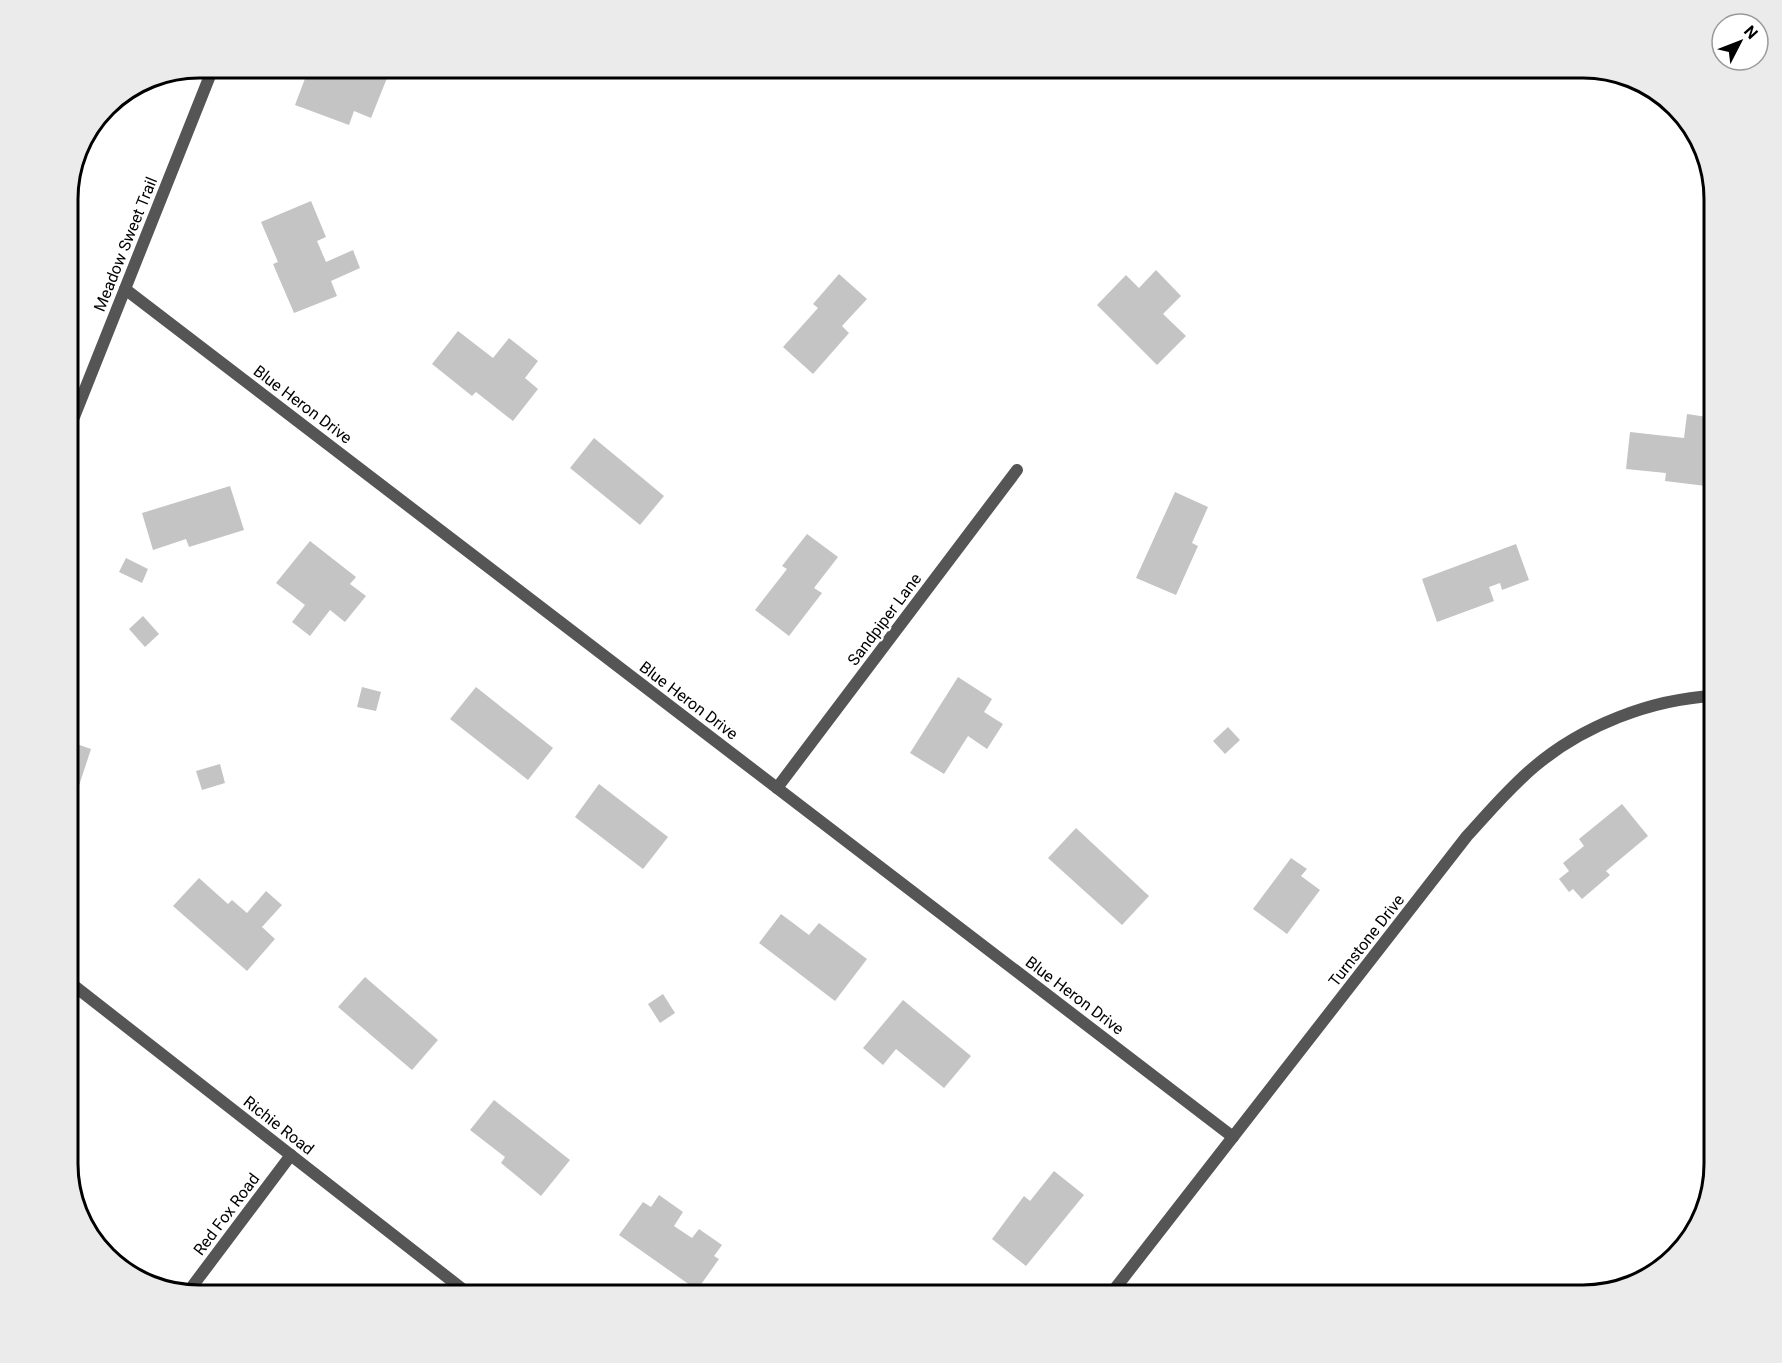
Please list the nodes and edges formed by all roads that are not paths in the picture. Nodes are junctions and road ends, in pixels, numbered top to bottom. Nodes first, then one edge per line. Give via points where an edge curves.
1 (209, 78) edge
2 (125, 288) junction
3 (78, 407) edge
4 (1017, 470) dead end
5 (1704, 696) edge
6 (777, 788) junction
7 (78, 989) edge
8 (1233, 1137) junction
9 (291, 1155) junction
10 (193, 1285) edge
11 (456, 1285) edge
12 (1119, 1285) edge

1 - 2 street, Meadow Sweet Trail
2 - 3 street, Meadow Sweet Trail
2 - 6 street, Blue Heron Drive
4 - 6 street, Sandpiper Lane
5 - 8 street, Turnstone Drive via 1650,706 1608,722 1535,766 1467,836
6 - 8 street, Blue Heron Drive
7 - 9 street, Richie Road
8 - 12 street, Turnstone Drive
9 - 10 street, Red Fox Road
9 - 11 street, Richie Road

